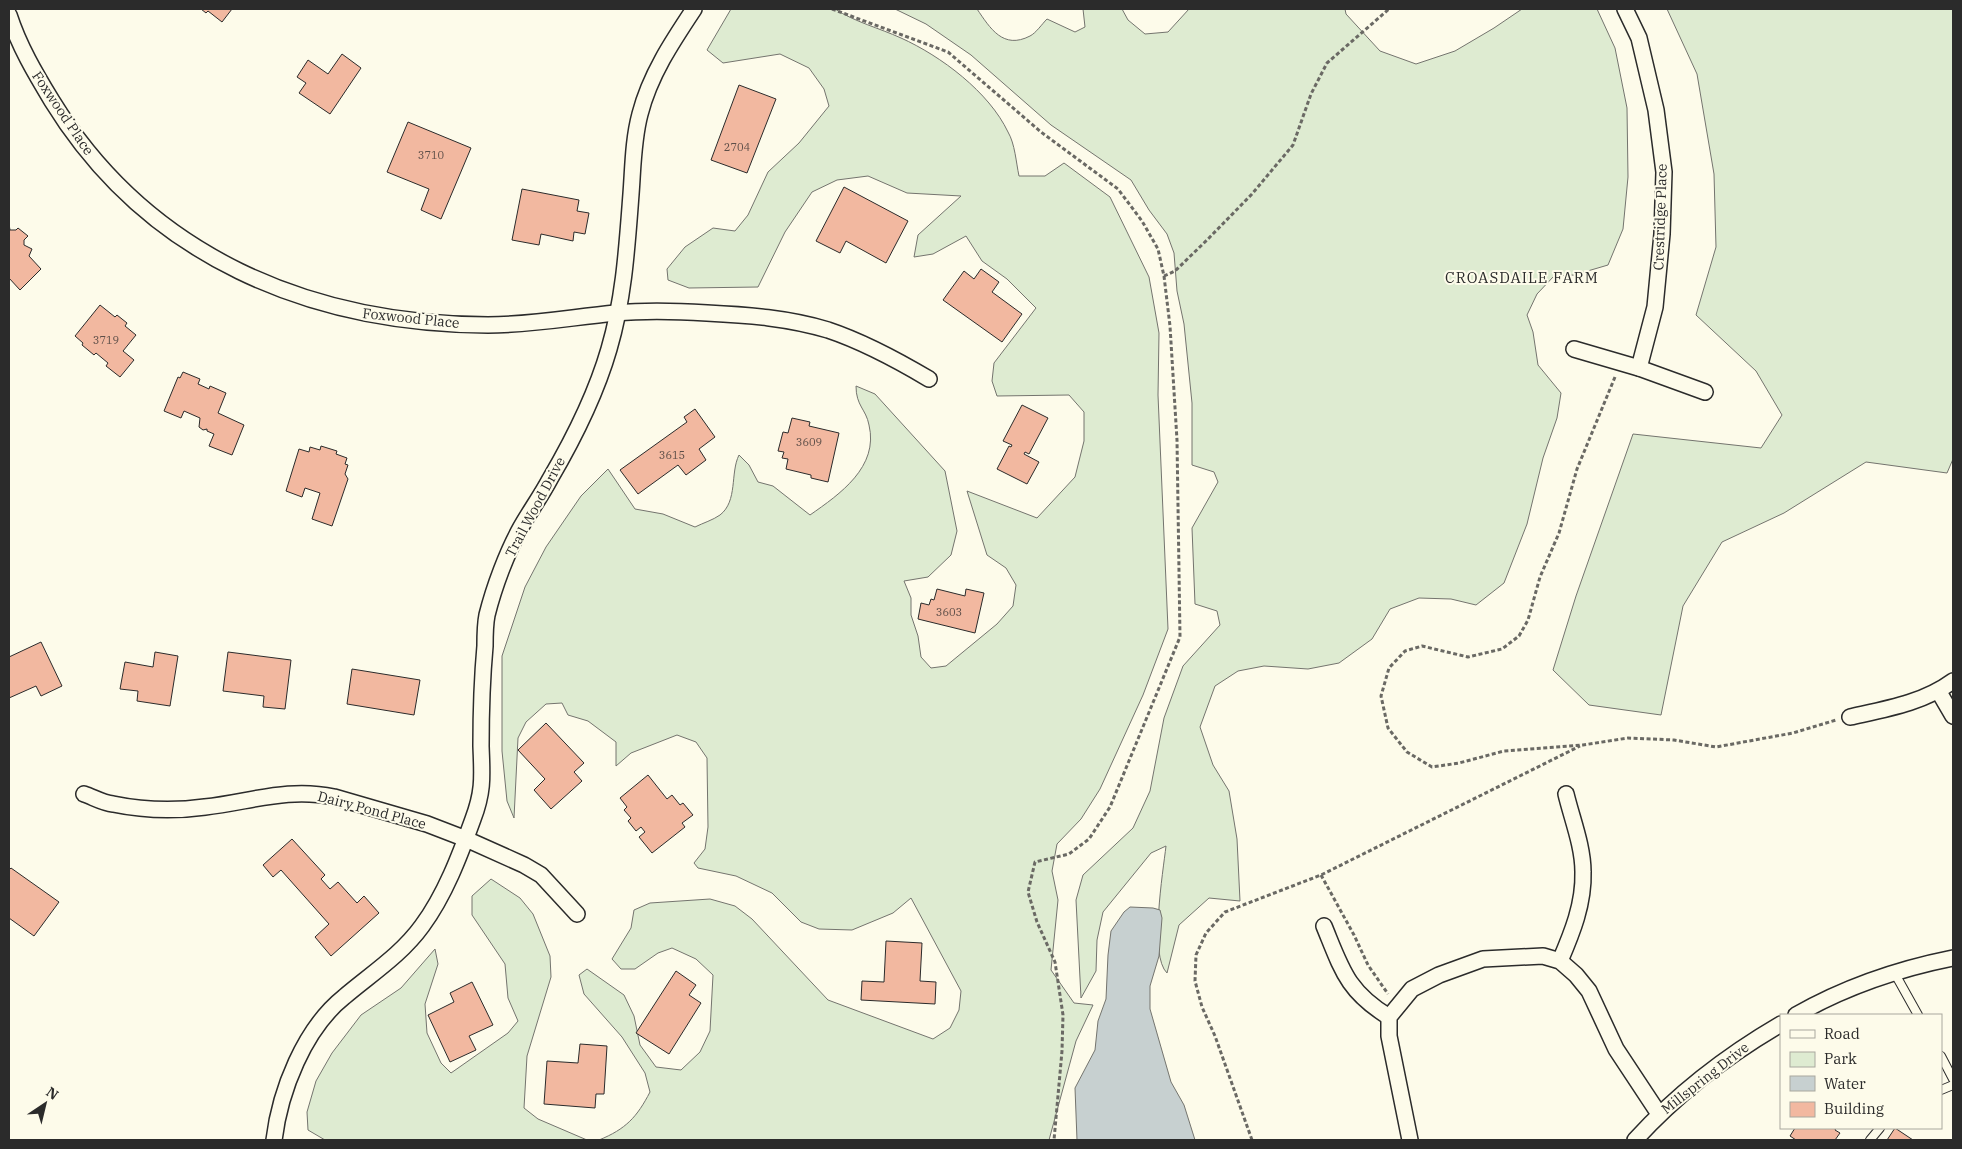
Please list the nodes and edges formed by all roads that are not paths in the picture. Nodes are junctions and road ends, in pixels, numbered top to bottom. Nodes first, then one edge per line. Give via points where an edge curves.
1 (694, 9) edge
2 (1625, 9) edge
3 (9, 15) edge
4 (618, 313) junction
5 (1574, 349) dead end
6 (1639, 368) junction
7 (929, 379) dead end
8 (1705, 392) dead end
9 (1953, 681) edge
10 (1939, 692) junction
11 (1953, 716) edge
12 (1850, 717) road end
13 (84, 794) dead end
14 (1566, 794) dead end
15 (466, 839) junction
16 (577, 914) dead end
17 (1324, 926) dead end
18 (1953, 958) edge
19 (1560, 961) junction
20 (1894, 972) junction
21 (1798, 1014) edge
22 (1917, 1014) edge
23 (1389, 1018) junction
24 (1780, 1025) edge
25 (1942, 1058) edge
26 (1953, 1079) edge
27 (1659, 1114) junction
28 (1879, 1129) edge
29 (274, 1140) edge
30 (1410, 1140) edge
31 (1635, 1140) edge
32 (1870, 1140) edge

1 - 4 street, Trail Wood Drive via 654,76 640,112
2 - 6 street, Crestridge Place via 1639,38 1656,110 1664,172 1655,307
3 - 4 street, Foxwood Place via 30,65 95,160 157,220 220,263 336,308 386,317 489,325
4 - 7 street, Foxwood Place via 688,312 789,320 828,330 869,346
4 - 15 street, Trail Wood Drive via 596,389 551,479 513,542 487,616 482,679 482,795
5 - 6 street
6 - 8 street
9 - 10 street
10 - 11 street
10 - 12 street via 1899,707
13 - 15 street, Dairy Pond Place via 112,804 190,809 277,794 319,794 427,824
14 - 19 street via 1583,872 1580,906
15 - 16 street, Dairy Pond Place via 541,875
15 - 29 street, Trail Wood Drive via 434,909 422,927 388,962 329,1011 314,1032 287,1087
17 - 23 street via 1353,988
18 - 20 street
19 - 23 street via 1543,956 1483,959 1412,990
19 - 27 street via 1589,991 1616,1049
20 - 21 street
20 - 22 lane
23 - 30 street via 1389,1036
24 - 27 street, Millspring Drive via 1734,1053
25 - 26 lane
27 - 31 street, Millspring Drive
28 - 32 lane

